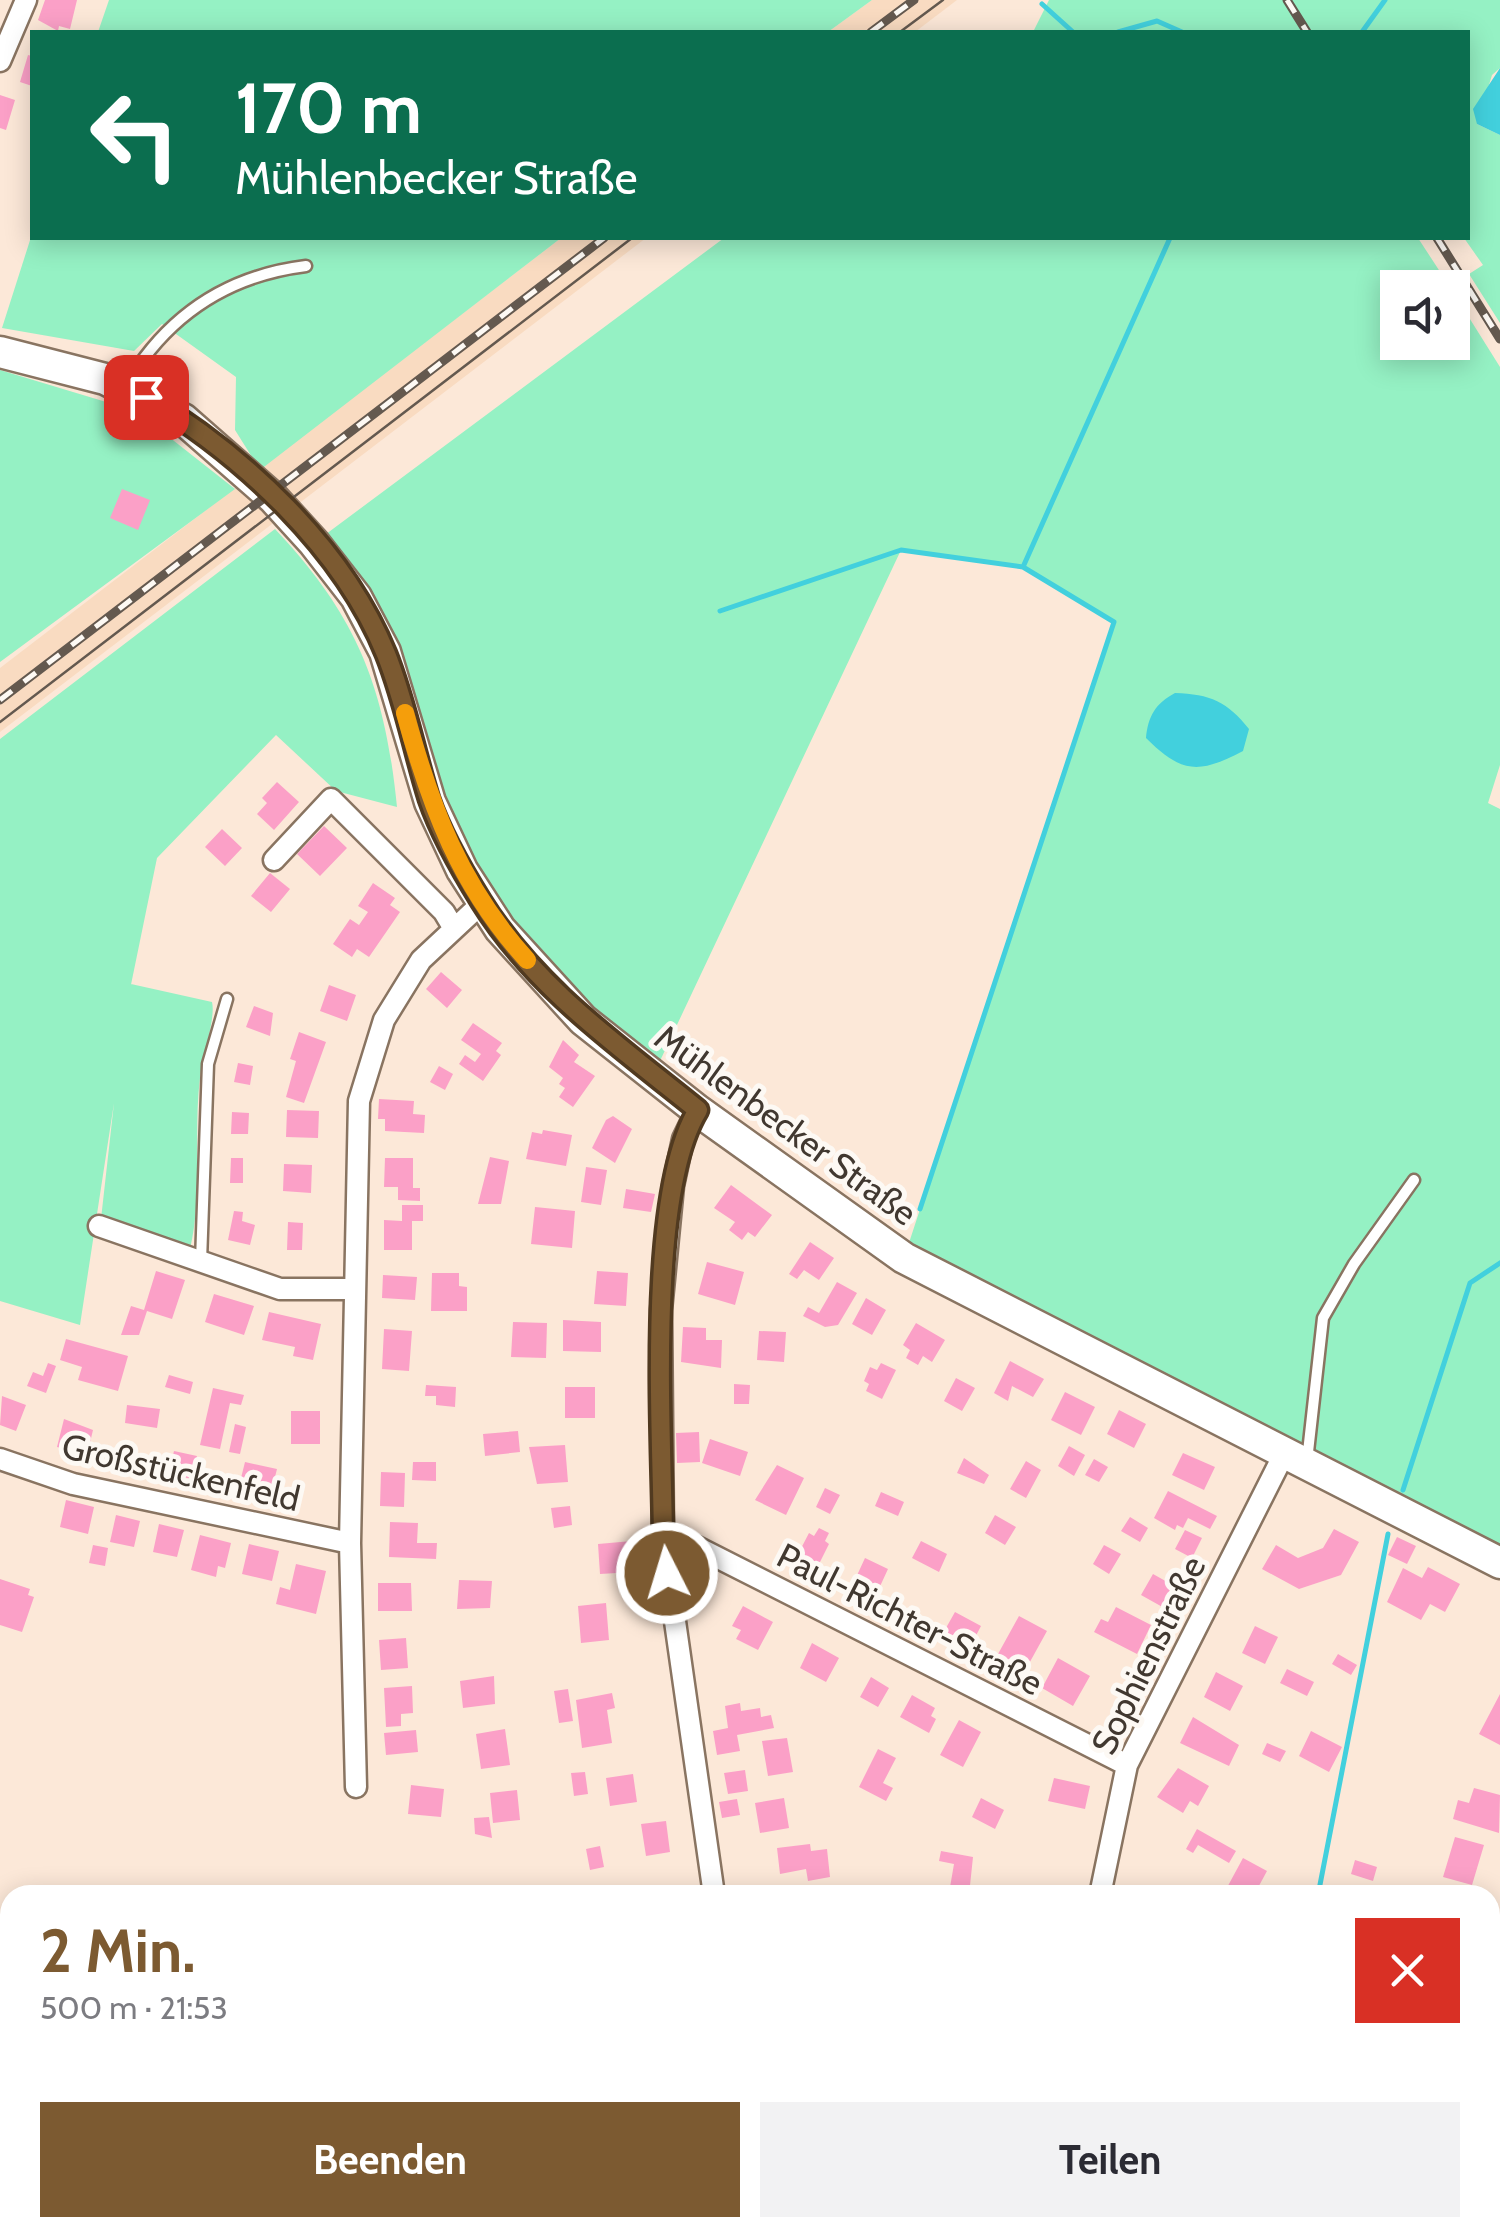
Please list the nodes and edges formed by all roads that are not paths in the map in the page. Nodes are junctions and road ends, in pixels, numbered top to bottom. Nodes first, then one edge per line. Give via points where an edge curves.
1 (26, 0) edge
2 (0, 62) edge
3 (306, 266) dead end
4 (0, 352) edge
5 (124, 388) junction
6 (274, 860) dead end
7 (482, 904) junction
8 (453, 926) junction
9 (227, 1000) dead end
10 (698, 1110) junction
11 (1414, 1180) dead end
12 (99, 1226) dead end
13 (201, 1264) junction
14 (353, 1289) junction
15 (1295, 1459) junction
16 (0, 1460) edge
17 (663, 1537) junction
18 (350, 1543) junction
19 (1500, 1563) edge
20 (1126, 1765) junction
21 (356, 1787) dead end
22 (713, 1885) edge
23 (1102, 1885) edge

1 - 2 street
3 - 5 lane via 254,278 188,312 164,330
4 - 5 main road, Mühlenbecker Straße via 56,363
5 - 7 main road, Mühlenbecker Straße via 183,419 273,498 340,572 385,652 430,802
6 - 8 street via 331,798
7 - 8 street, Großstückenfeld
7 - 10 main road, Mühlenbecker Straße via 583,1020
8 - 14 street, Großstückenfeld via 421,960 384,1020 359,1100
9 - 13 lane via 208,1064
10 - 15 main road, Mühlenbecker Straße via 904,1258
10 - 17 street via 673,1186 661,1310
11 - 15 lane via 1323,1318
12 - 13 street
13 - 14 street via 280,1288
14 - 18 street, Großstückenfeld
15 - 19 main road, Mühlenbecker Straße
15 - 20 street, Sophienstraße
16 - 18 street, Großstückenfeld via 73,1484
17 - 20 street, Paul-Richter-Straße via 676,1537
17 - 22 street
18 - 21 street, Großstückenfeld
20 - 23 street, Sophienstraße

